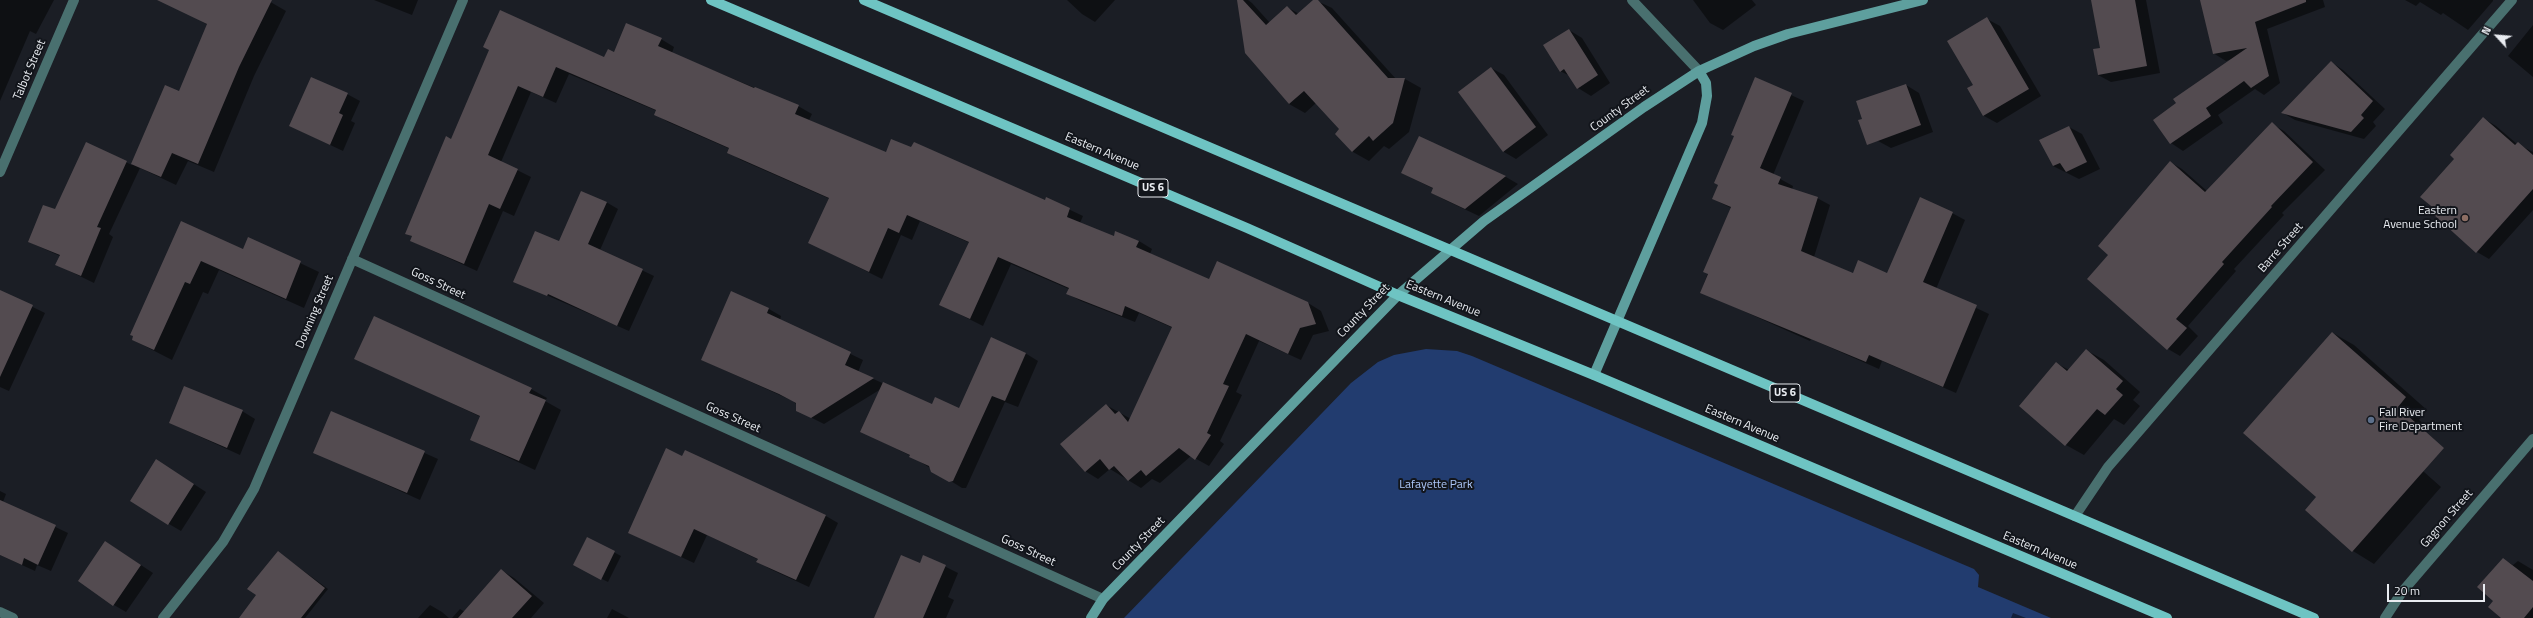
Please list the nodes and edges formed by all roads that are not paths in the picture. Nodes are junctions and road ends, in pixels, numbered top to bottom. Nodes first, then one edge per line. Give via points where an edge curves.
1 (74, 0) edge
2 (463, 0) edge
3 (711, 0) edge
4 (864, 0) edge
5 (1632, 0) edge
6 (1923, 0) edge
7 (2512, 0) edge
8 (1904, 2) edge
9 (1700, 70) junction
10 (0, 172) edge
11 (1448, 250) junction
12 (352, 259) junction
13 (1398, 295) junction
14 (1618, 322) junction
15 (1594, 375) junction
16 (2533, 439) edge
17 (2075, 516) junction
18 (1103, 599) junction
19 (0, 612) edge
20 (13, 618) edge
21 (163, 618) edge
22 (1091, 618) edge
23 (2167, 618) edge
24 (2314, 618) edge
25 (2385, 618) edge

1 - 10 street, Talbot Street
2 - 12 street, Downing Street
3 - 13 main road, Eastern Avenue / US 6 via 1254,230
4 - 11 main road, US 6
5 - 9 street
6 - 8 street, County Street
7 - 17 street, Barre Street via 2108,468
8 - 9 street, County Street via 1788,34
9 - 11 street, County Street via 1637,112
9 - 14 street via 1706,83 1707,96 1702,123
11 - 13 street, County Street
11 - 14 main road, US 6
12 - 18 street, Goss Street
12 - 21 street, Downing Street via 254,489 223,542
13 - 15 main road, Eastern Avenue / US 6
13 - 18 street, County Street
14 - 15 street
14 - 17 main road, US 6
15 - 23 main road, Eastern Avenue / US 6
16 - 25 street, Gagnon Street via 2402,592
17 - 24 main road, US 6
18 - 22 street, County Street
19 - 20 street

